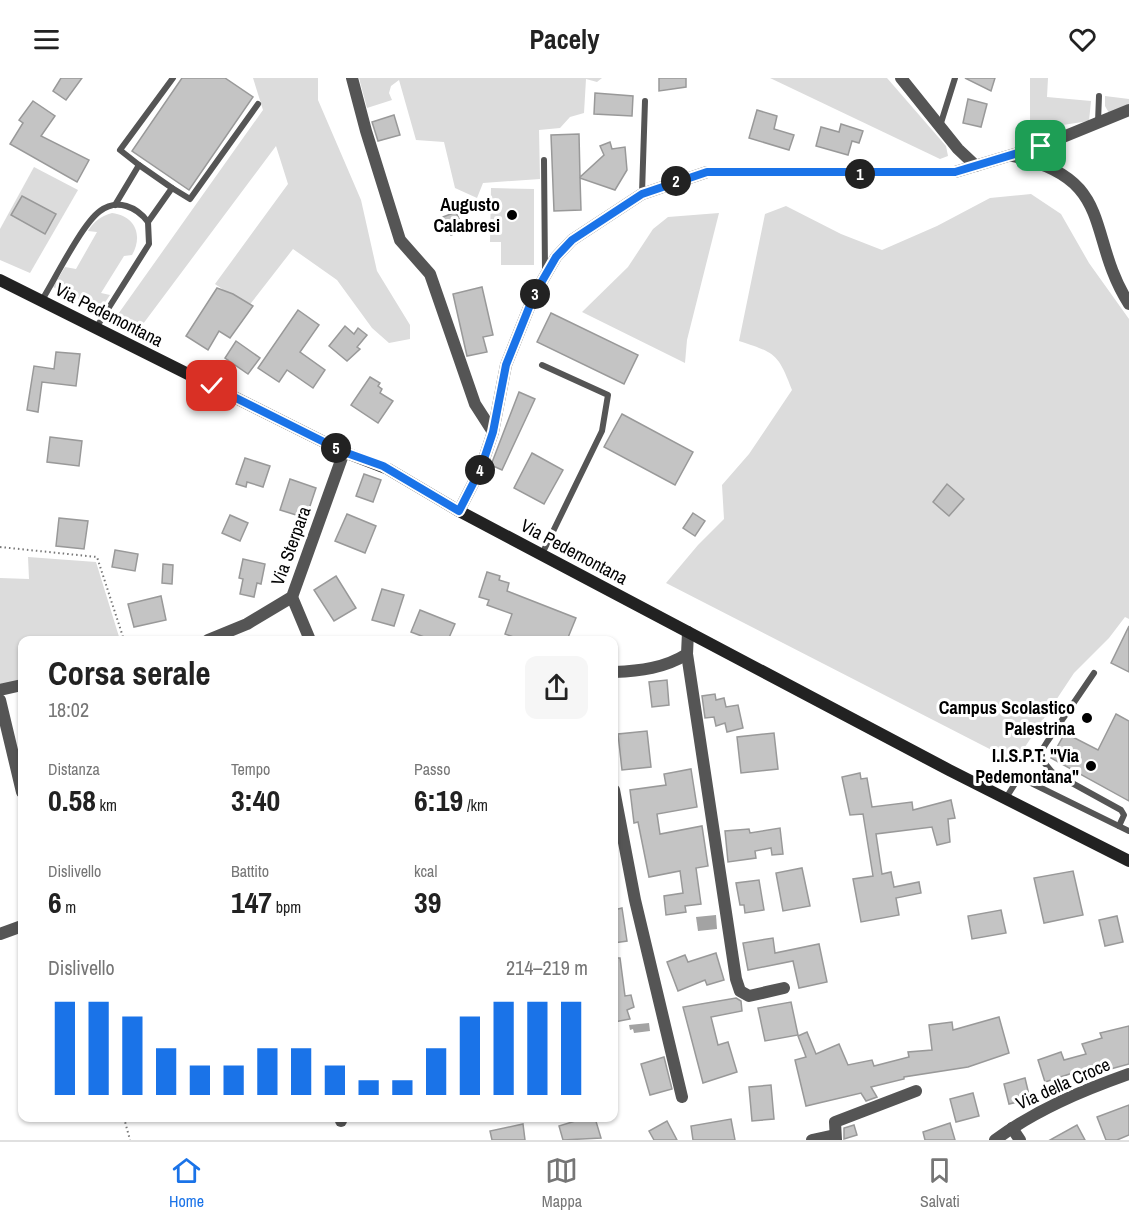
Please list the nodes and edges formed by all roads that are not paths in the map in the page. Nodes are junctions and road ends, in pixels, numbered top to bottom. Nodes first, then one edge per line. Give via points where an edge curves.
1 (173, 78) edge
2 (352, 78) edge
3 (901, 78) edge
4 (955, 78) edge
5 (1099, 96) dead end
6 (645, 101) dead end
7 (258, 104) dead end
8 (1129, 110) edge
9 (1098, 123) junction
10 (940, 126) junction
11 (1010, 156) junction
12 (544, 160) dead end
13 (139, 165) junction
14 (976, 166) junction
15 (172, 188) junction
16 (642, 194) junction
17 (115, 205) junction
18 (148, 222) junction
19 (545, 276) junction
20 (0, 280) edge
21 (42, 300) junction
22 (1129, 304) edge
23 (95, 328) junction
24 (542, 365) dead end
25 (493, 432) junction
26 (344, 452) junction
27 (459, 511) junction
28 (542, 555) junction
29 (292, 597) junction
30 (688, 632) junction
31 (217, 636) edge
32 (308, 636) edge
33 (687, 654) junction
34 (618, 672) edge
35 (1094, 673) dead end
36 (18, 686) edge
37 (0, 690) edge
38 (0, 700) edge
39 (18, 775) edge
40 (1006, 798) junction
41 (618, 811) edge
42 (1126, 817) edge
43 (1119, 826) junction
44 (1129, 831) edge
45 (1129, 861) edge
46 (18, 927) edge
47 (0, 934) edge
48 (784, 988) dead end
49 (1129, 1074) edge
50 (916, 1091) dead end
51 (682, 1097) dead end
52 (1012, 1128) junction
53 (836, 1137) edge
54 (812, 1140) edge
55 (995, 1140) edge
56 (1020, 1140) edge

1 - 13 lane via 120,150
2 - 25 street via 400,240 430,274 475,404
3 - 10 street
4 - 10 lane
5 - 9 lane
6 - 16 lane
7 - 15 lane via 189,199
8 - 9 street
9 - 11 street
10 - 14 street
11 - 14 street
11 - 22 street via 1055,170 1086,195
12 - 19 lane
13 - 15 lane
13 - 17 lane
14 - 16 street via 944,173 707,172
15 - 18 lane
16 - 19 street via 572,240
17 - 18 lane via 132,207
17 - 21 lane via 93,216
18 - 23 lane via 149,244
19 - 25 street via 506,365
20 - 21 street, Via Pedemontana
21 - 23 street, Via Pedemontana
23 - 26 street, Via Pedemontana
24 - 28 lane via 608,395 602,430
25 - 27 street via 481,468
26 - 27 street, Via Pedemontana via 383,466
26 - 29 street, Via Sterpara
27 - 28 street, Via Pedemontana
28 - 30 street, Via Pedemontana
29 - 31 street, Via Sterpara via 257,619
29 - 32 street
30 - 33 street
30 - 40 street, Via Pedemontana
33 - 34 street via 660,667
33 - 48 street via 736,979 740,991 749,996
35 - 42 lane via 1042,750 1042,760 1047,769 1121,810
36 - 37 street
38 - 39 street
40 - 43 lane via 1016,782 1025,780
40 - 45 street, Via Pedemontana
41 - 51 street
42 - 43 lane
43 - 44 lane
46 - 47 street
49 - 52 street, Via della Croce via 1086,1089
50 - 53 street via 835,1122
52 - 55 street, Via della Croce
52 - 56 street, Via della Croce
53 - 54 street

